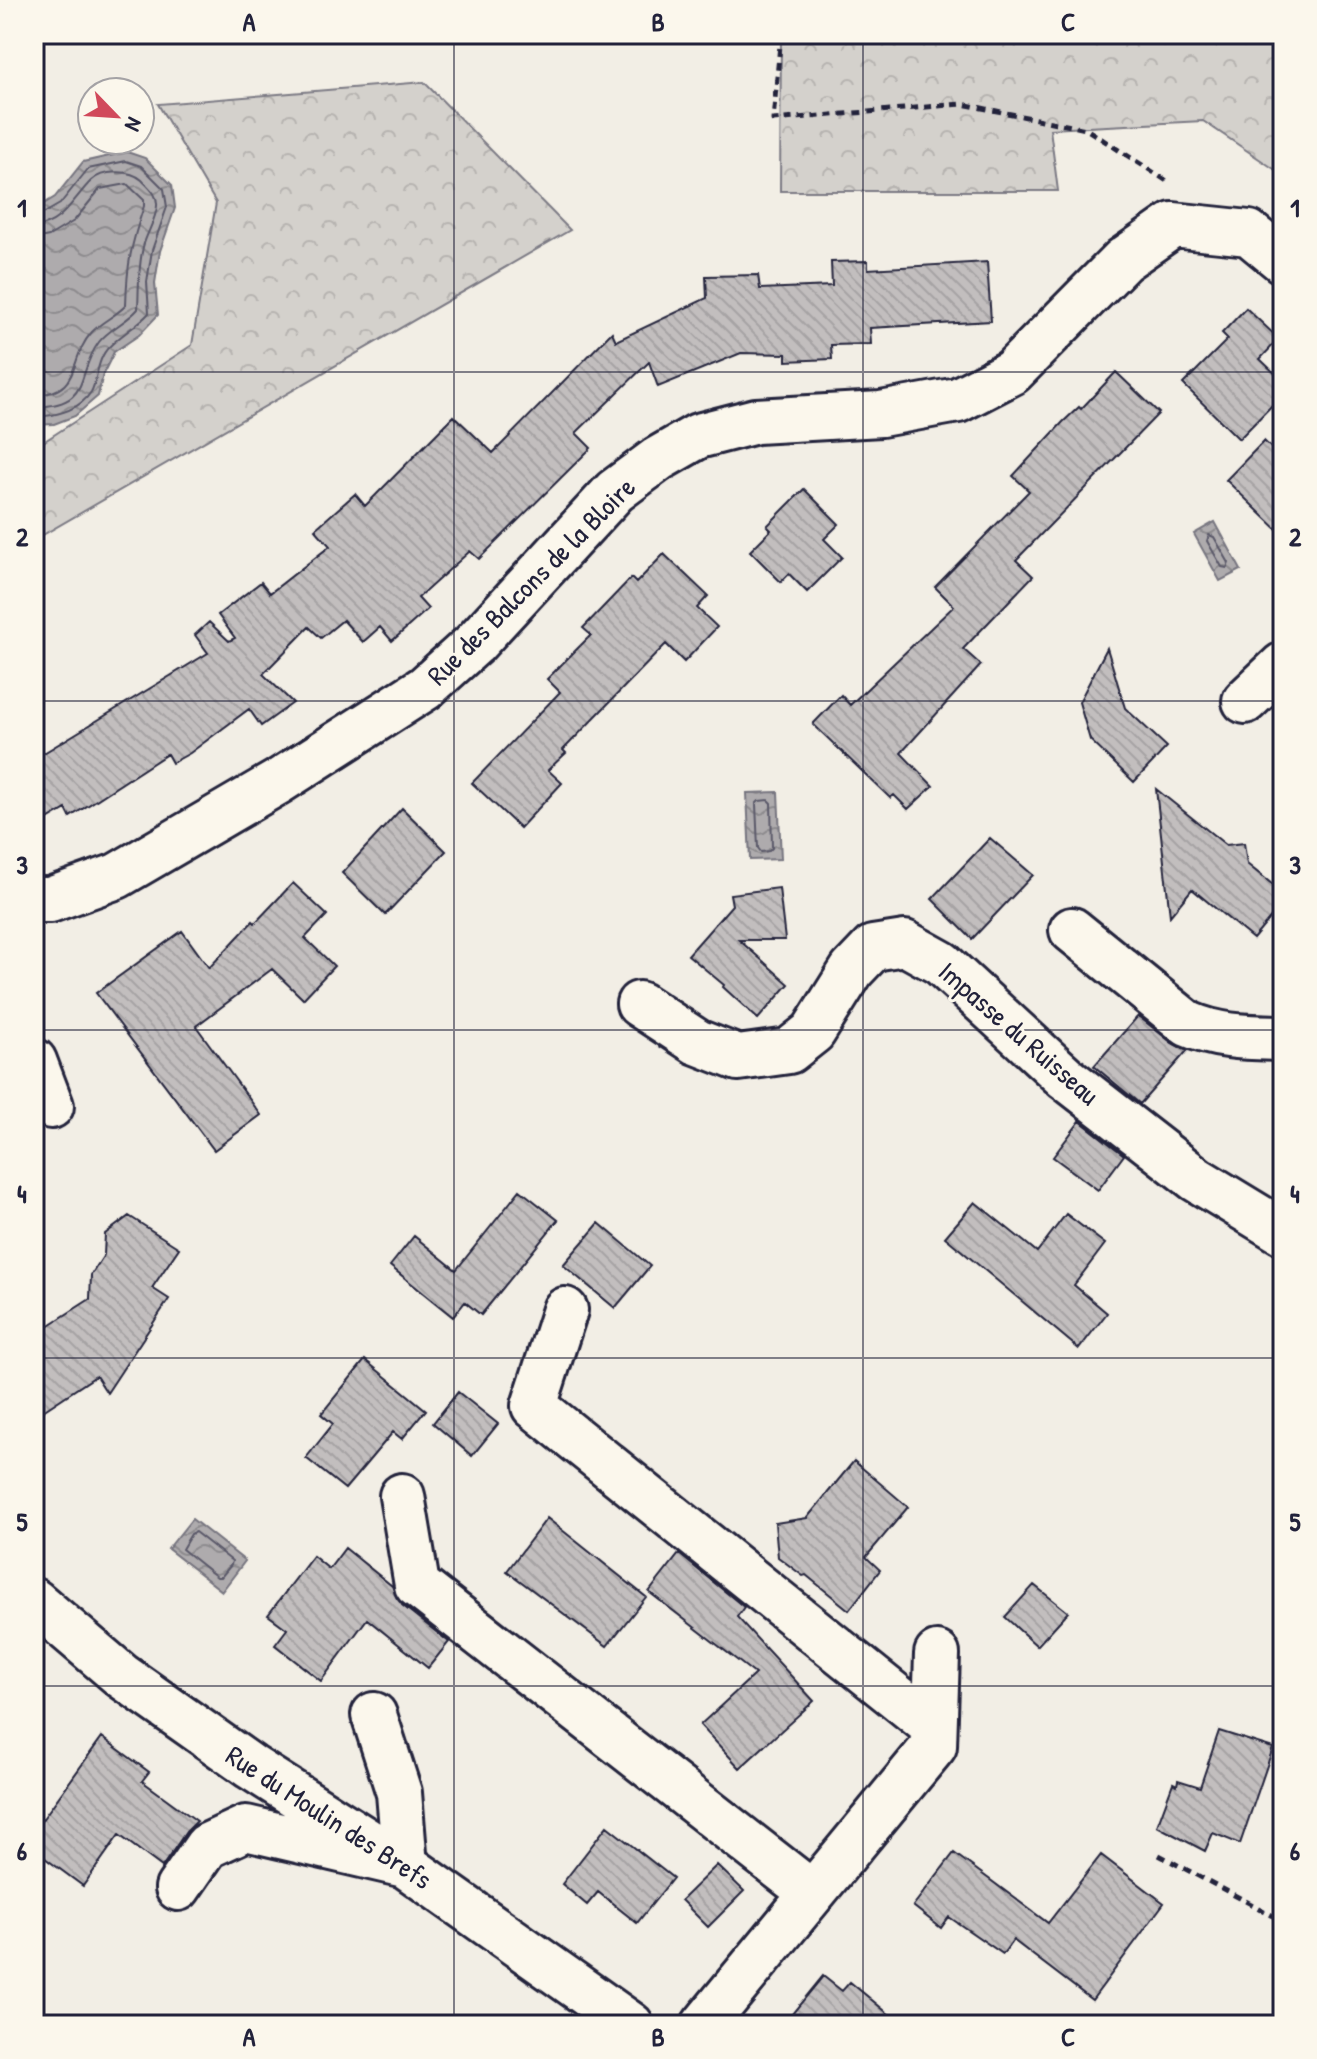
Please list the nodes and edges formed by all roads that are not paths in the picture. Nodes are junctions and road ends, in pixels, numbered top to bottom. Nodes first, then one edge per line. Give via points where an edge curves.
1 (1283, 261) edge
2 (1283, 665) edge
3 (1245, 701) dead end
4 (34, 900) edge
5 (1072, 930) dead end
6 (639, 1004) dead end
7 (1283, 1038) edge
8 (34, 1061) edge
9 (51, 1106) dead end
10 (1283, 1232) edge
11 (565, 1310) dead end
12 (402, 1496) dead end
13 (34, 1601) edge
14 (937, 1654) dead end
15 (374, 1715) dead end
16 (934, 1727) junction
17 (405, 1865) junction
18 (178, 1888) dead end
19 (812, 1893) junction
20 (631, 2025) edge
21 (704, 2025) edge

1 - 4 street, Rue des Balcons de la Bloire via 1249,233 1173,225 1123,260 1012,372 958,400 881,414 756,421 698,436 615,491 474,644 425,688 117,876 50,900
2 - 3 street
5 - 7 street via 1188,1024 1210,1034
6 - 10 street, Impasse du Ruisseau via 697,1042 738,1058 789,1051 813,1032 852,970 873,948 905,943 941,963 1066,1078 1196,1179
8 - 9 street
11 - 16 street via 534,1406
12 - 19 street via 417,1585
13 - 17 street, Rue du Moulin des Brefs via 122,1676 251,1767
14 - 16 street
15 - 17 street via 399,1793
16 - 19 street via 934,1746
17 - 18 street via 246,1828 207,1846
17 - 20 street, Rue du Moulin des Brefs
19 - 21 street

